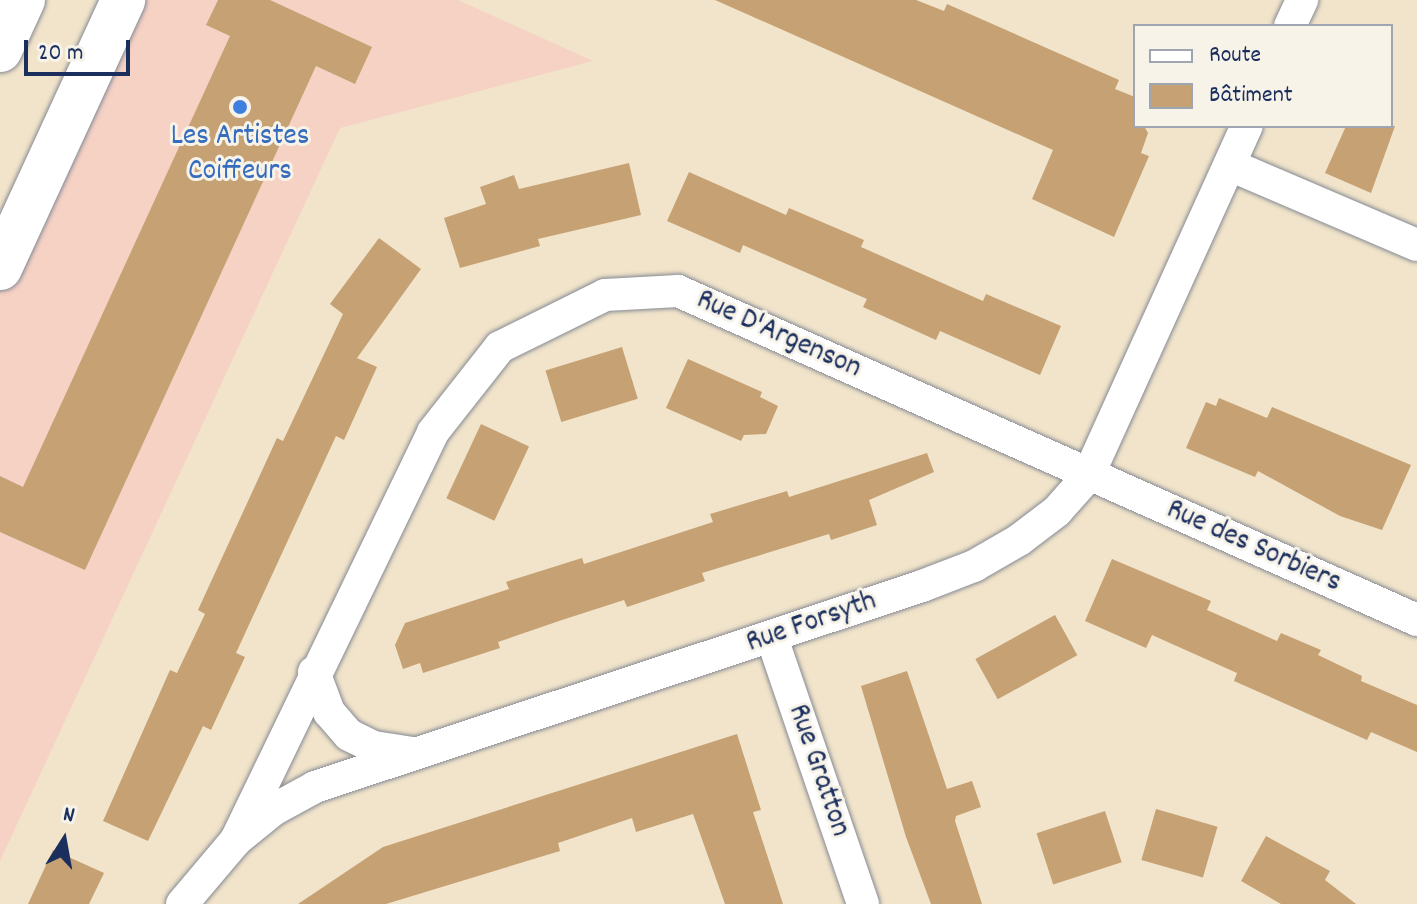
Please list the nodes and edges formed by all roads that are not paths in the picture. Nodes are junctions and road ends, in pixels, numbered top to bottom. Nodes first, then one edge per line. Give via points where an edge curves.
1 (23, 0) edge
2 (123, 0) edge
3 (1302, 0) edge
4 (1291, 24) edge
5 (0, 50) edge
6 (1246, 128) edge
7 (1230, 165) junction
8 (1417, 245) edge
9 (0, 268) edge
10 (1088, 476) junction
11 (1417, 620) edge
12 (772, 638) junction
13 (314, 672) junction
14 (417, 753) junction
15 (236, 840) junction
16 (182, 904) edge
17 (863, 904) edge

1 - 5 main road
2 - 9 main road
3 - 4 street
6 - 7 street, Rue Forsyth
7 - 8 street
7 - 10 street, Rue Forsyth
10 - 11 street, Rue des Sorbiers
10 - 12 street, Rue Forsyth via 1057,511 974,566
10 - 13 street, Rue D'Argenson via 678,291 605,295 500,347 433,432
12 - 14 street, Rue Forsyth
12 - 17 street, Rue Gratton
13 - 14 street via 329,712 349,735 374,747
13 - 15 street, Rue D'Argenson
14 - 15 street, Rue Forsyth via 315,787 273,810
15 - 16 street, Rue Forsyth

